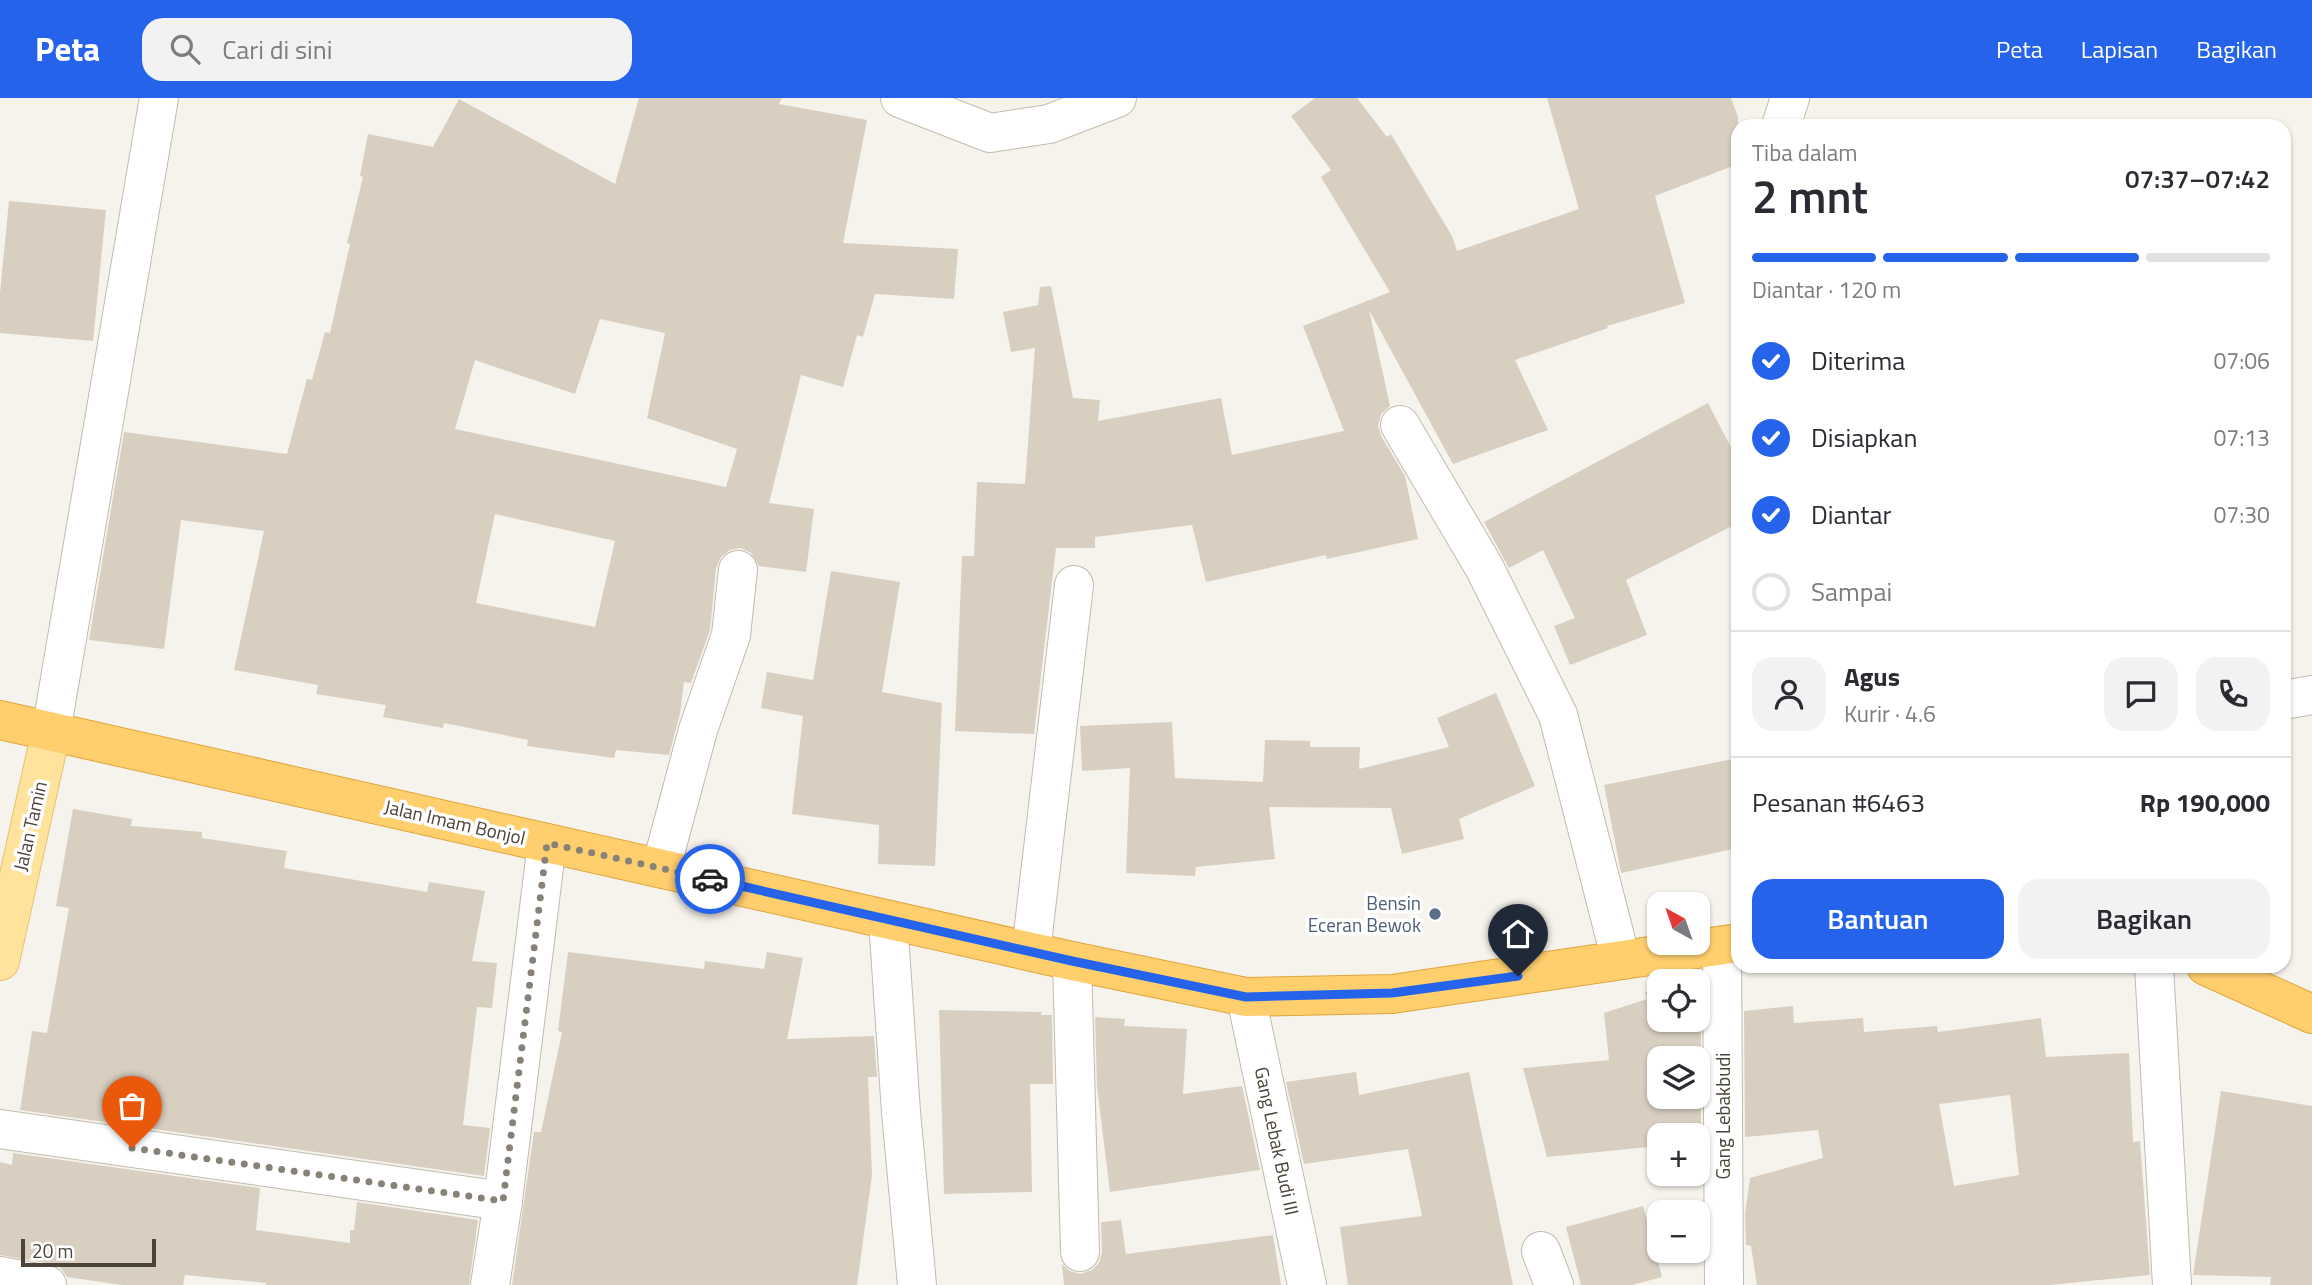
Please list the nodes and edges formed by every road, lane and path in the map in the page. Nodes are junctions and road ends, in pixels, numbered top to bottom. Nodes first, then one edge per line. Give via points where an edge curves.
1 (159, 98) edge
2 (900, 98) edge
3 (1117, 98) edge
4 (1790, 98) edge
5 (1783, 119) edge
6 (1400, 425) dead end
7 (738, 570) dead end
8 (1074, 585) dead end
9 (2312, 695) edge
10 (2291, 699) edge
11 (0, 720) edge
12 (51, 732) junction
13 (547, 843) junction
14 (661, 868) junction
15 (888, 920) junction
16 (1730, 944) edge
17 (1031, 951) junction
18 (1621, 960) junction
19 (0, 961) edge
20 (1072, 961) junction
21 (2154, 973) edge
22 (2222, 973) edge
23 (1246, 997) junction
24 (2312, 1014) edge
25 (0, 1129) edge
26 (503, 1201) junction
27 (1080, 1252) dead end
28 (0, 1276) edge
29 (47, 1285) edge
30 (490, 1285) edge
31 (917, 1285) edge
32 (1307, 1285) edge
33 (1724, 1285) edge
34 (2172, 1285) edge

1 - 12 street
2 - 3 street via 990,133 1049,124
4 - 5 street
6 - 18 street via 1484,567 1558,715
7 - 14 street via 731,635 698,730
8 - 17 street
9 - 10 street
11 - 12 highway, Jalan Imam Bonjol
12 - 13 highway, Jalan Imam Bonjol
12 - 19 main road, Jalan Tamin
13 - 14 highway, Jalan Imam Bonjol
13 - 26 street
14 - 15 highway, Jalan Imam Bonjol
15 - 17 highway, Jalan Imam Bonjol
15 - 31 street
16 - 18 highway, Jalan Imam Bonjol
16 - 33 street, Gang Lebakbudi
17 - 20 highway, Jalan Imam Bonjol
18 - 23 highway, Jalan Imam Bonjol via 1392,993
20 - 23 highway, Jalan Imam Bonjol
20 - 27 street
21 - 34 street
22 - 24 highway
23 - 32 street, Gang Lebak Budi III
25 - 26 street
26 - 30 street
28 - 29 street

